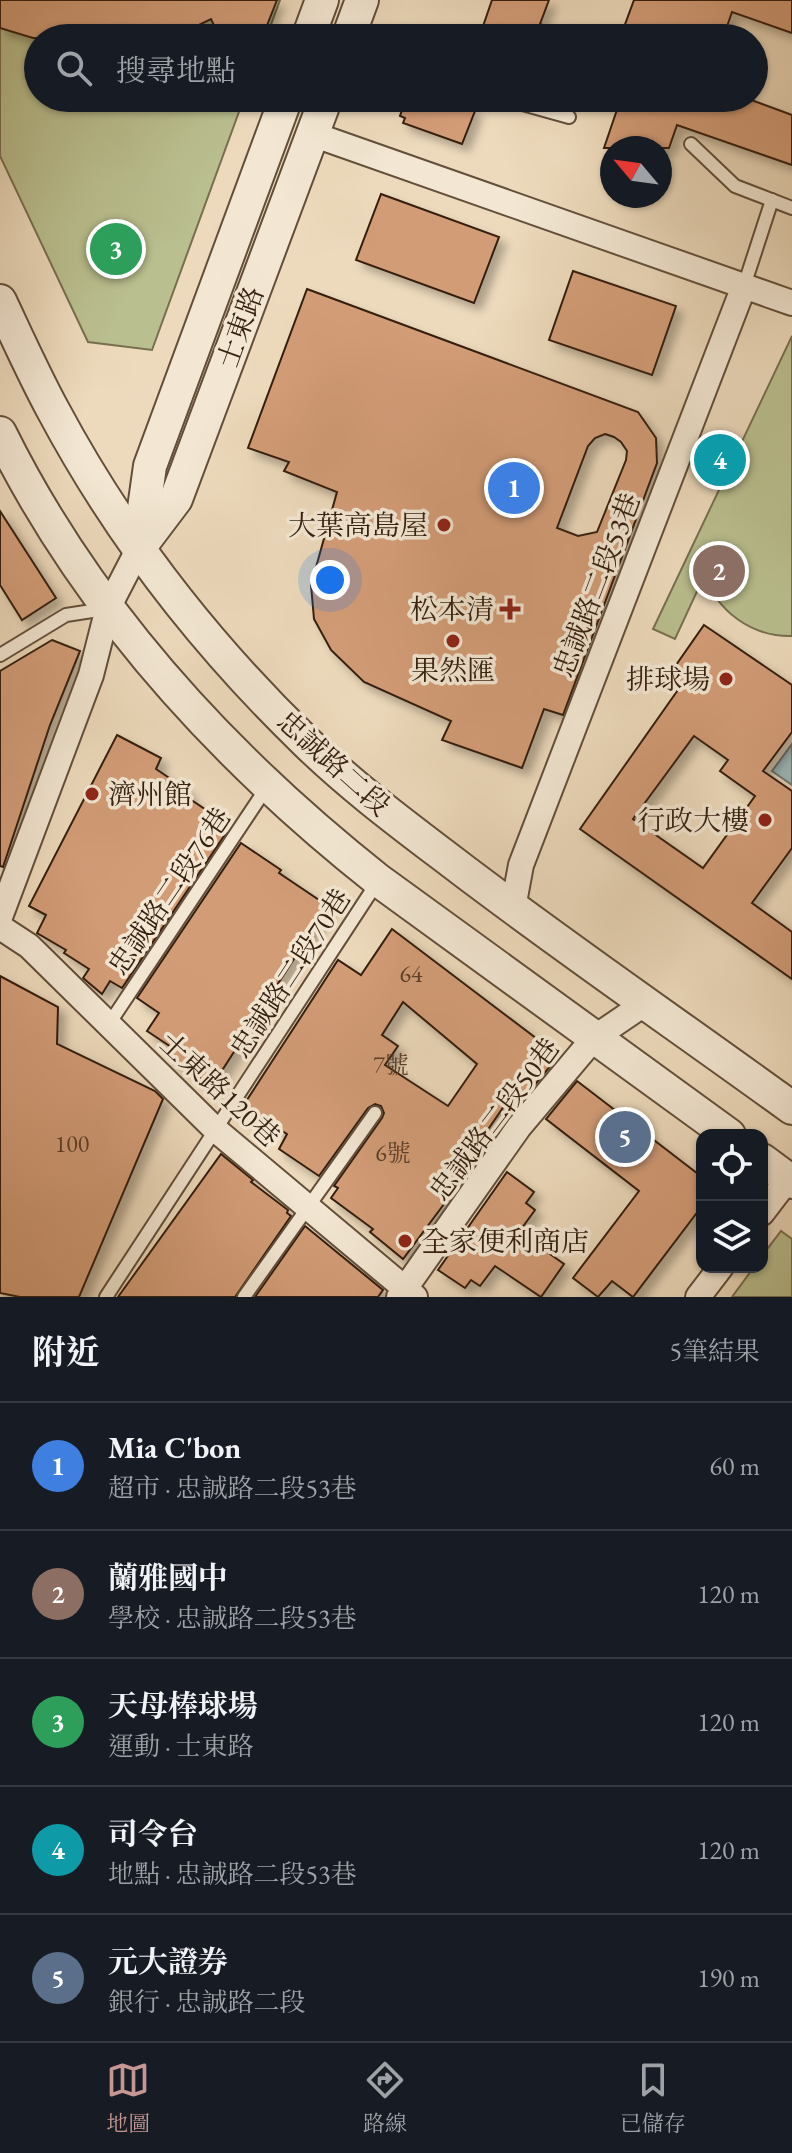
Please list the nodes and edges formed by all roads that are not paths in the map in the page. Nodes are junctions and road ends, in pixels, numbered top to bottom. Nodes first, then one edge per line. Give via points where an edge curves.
1 (322, 0) edge
2 (362, 0) edge
3 (313, 24) edge
4 (353, 24) edge
5 (281, 112) edge
6 (321, 112) edge
7 (551, 112) edge
8 (569, 117) dead end
9 (312, 134) junction
10 (691, 144) dead end
11 (772, 200) junction
12 (792, 208) edge
13 (744, 286) junction
14 (0, 301) edge
15 (792, 303) edge
16 (0, 433) edge
17 (139, 548) junction
18 (108, 608) junction
19 (0, 655) edge
20 (268, 785) junction
21 (378, 880) junction
22 (513, 908) junction
23 (0, 917) edge
24 (0, 927) edge
25 (647, 1002) junction
26 (109, 1024) junction
27 (594, 1038) junction
28 (792, 1108) edge
29 (375, 1113) dead end
30 (721, 1129) edge
31 (217, 1131) junction
32 (768, 1164) edge
33 (790, 1181) edge
34 (768, 1206) edge
35 (308, 1208) junction
36 (716, 1273) edge
37 (407, 1294) edge
38 (106, 1297) edge
39 (244, 1297) edge
40 (698, 1297) edge

1 - 3 street
2 - 4 street
5 - 17 street, 士東路 via 150,466
6 - 9 street, 士東路
7 - 8 lane
9 - 13 street
9 - 17 street, 士東路 via 176,499
10 - 11 lane via 735,186
11 - 12 lane
11 - 13 lane
13 - 15 street
13 - 22 street, 忠誠路二段53巷 via 521,865
14 - 17 street, 忠誠路二段 via 53,409
16 - 18 street via 62,544
17 - 18 street, 士東路
17 - 22 street, 忠誠路二段 via 240,673 305,741 363,794
18 - 19 lane via 66,615
18 - 20 street via 200,718
18 - 23 street, 士東路 via 91,675
20 - 21 street
20 - 26 lane, 忠誠路二段76巷
21 - 27 street
21 - 31 lane, 忠誠路二段70巷
22 - 25 street, 忠誠路二段
24 - 26 street, 士東路120巷 via 29,946
25 - 27 street, 忠誠路二段50巷
25 - 28 street, 忠誠路二段
26 - 31 street, 士東路120巷
27 - 30 street
27 - 37 street, 忠誠路二段50巷 via 519,1127
29 - 35 lane
31 - 35 street, 士東路120巷
31 - 38 lane, 忠誠路二段70巷
32 - 33 street
33 - 34 street
35 - 37 street, 士東路120巷
35 - 39 lane
36 - 40 street

